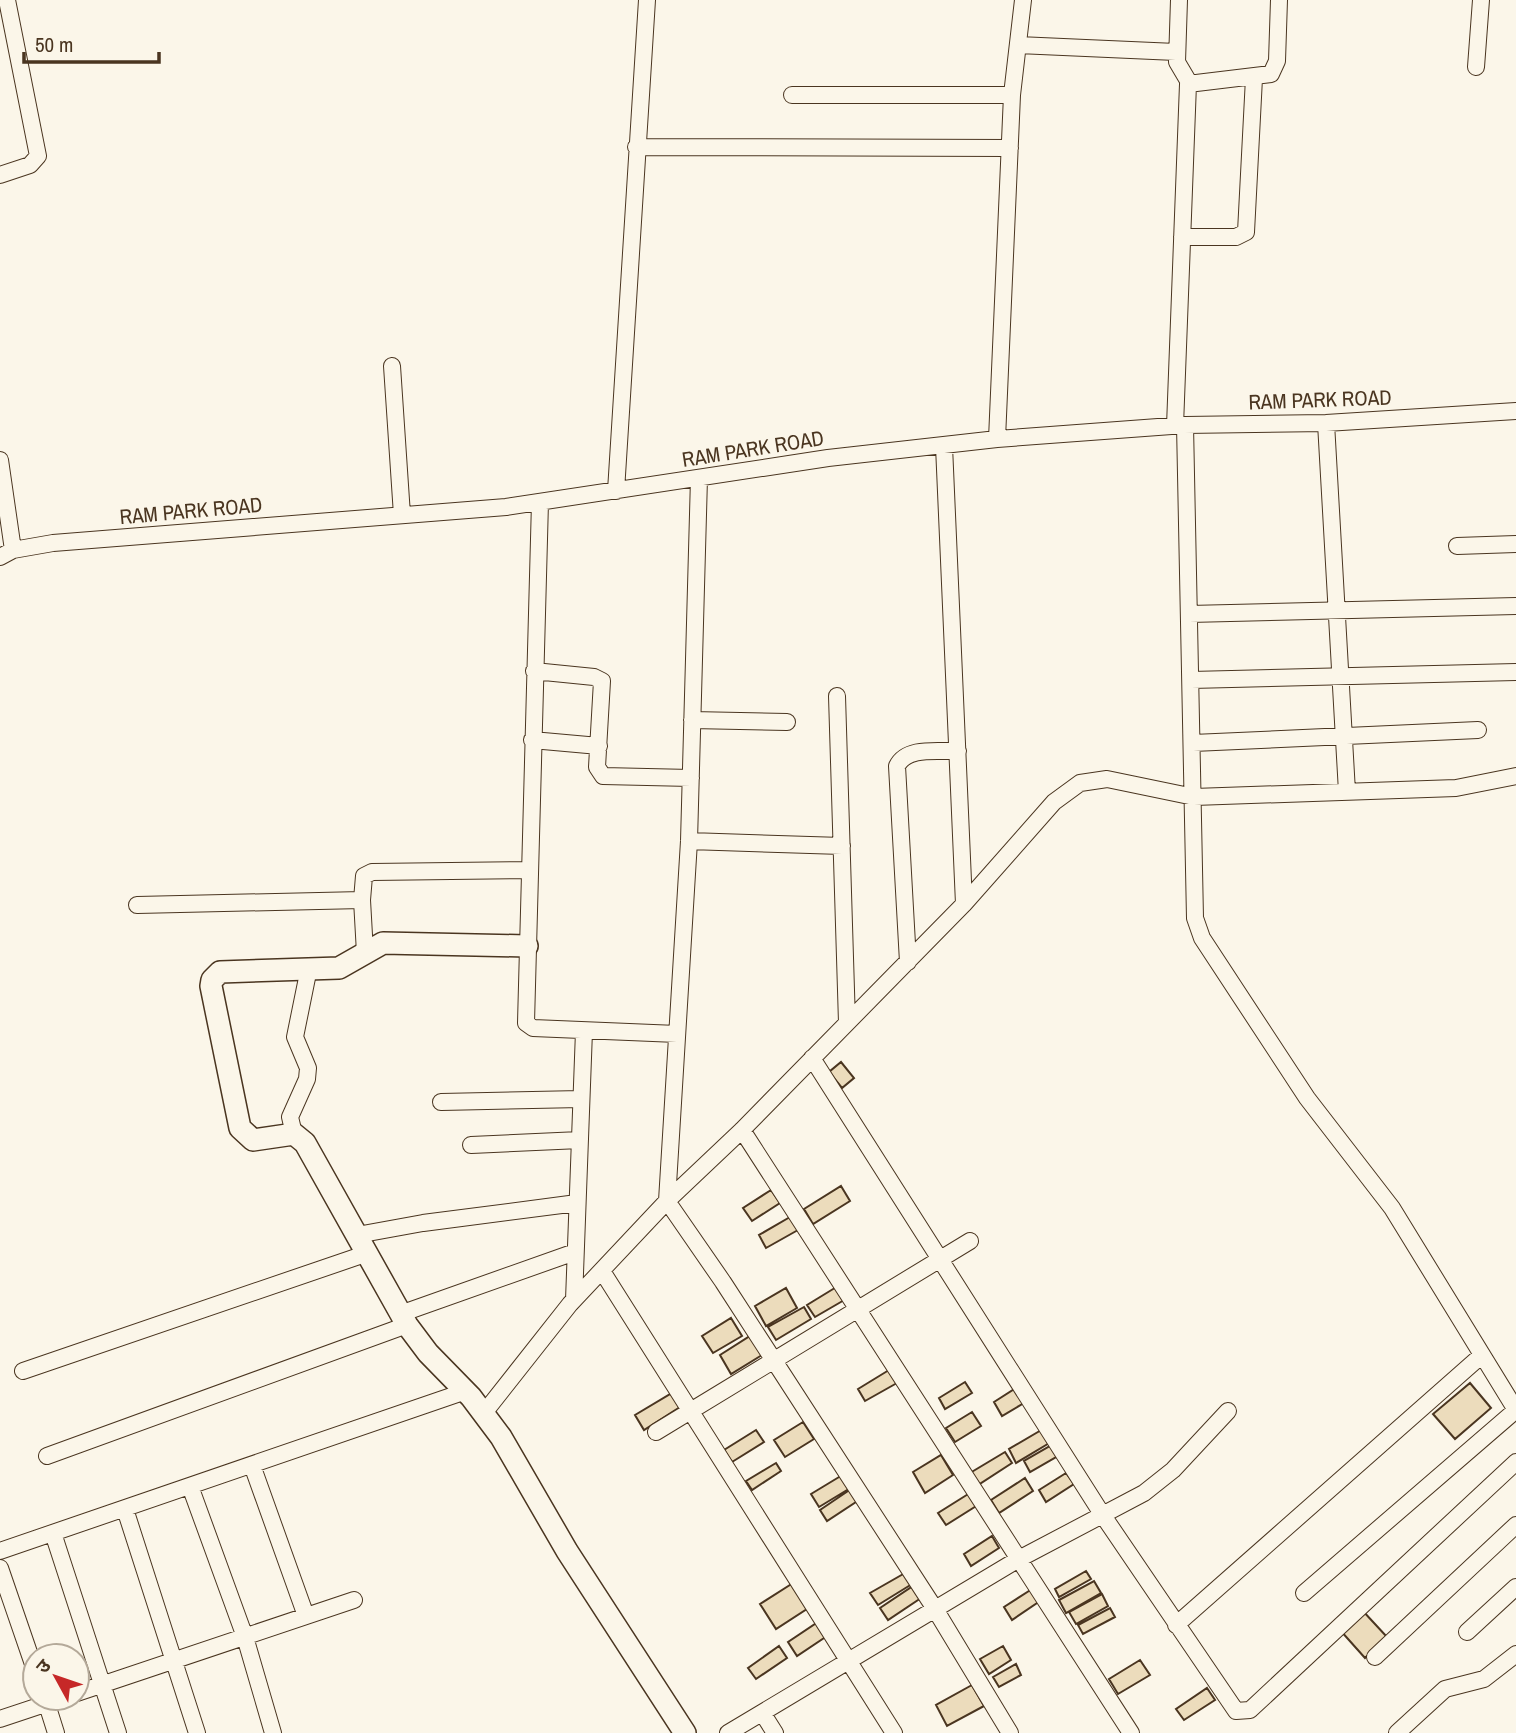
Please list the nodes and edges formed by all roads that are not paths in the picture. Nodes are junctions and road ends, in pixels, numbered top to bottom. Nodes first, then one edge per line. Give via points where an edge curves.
1 (7, 0) edge
2 (647, 0) edge
3 (1023, 0) edge
4 (1179, 0) edge
5 (1279, 0) edge
6 (1481, 0) edge
7 (1018, 45) junction
8 (1176, 52) junction
9 (1476, 67) dead end
10 (1254, 78) junction
11 (1190, 84) junction
12 (792, 95) dead end
13 (1012, 95) junction
14 (636, 147) junction
15 (1010, 148) junction
16 (0, 175) edge
17 (1182, 237) junction
18 (392, 366) dead end
19 (1516, 411) edge
20 (1326, 423) junction
21 (1180, 426) junction
22 (997, 439) junction
23 (944, 446) junction
24 (0, 460) edge
25 (699, 478) junction
26 (616, 491) junction
27 (540, 502) junction
28 (402, 515) junction
29 (1516, 544) edge
30 (1457, 545) dead end
31 (7, 553) edge
32 (1516, 606) edge
33 (1338, 610) junction
34 (1189, 614) junction
35 (534, 671) junction
36 (1516, 672) edge
37 (1342, 677) junction
38 (1191, 680) junction
39 (837, 696) dead end
40 (692, 720) junction
41 (787, 722) dead end
42 (1478, 730) dead end
43 (1344, 736) junction
44 (532, 740) junction
45 (1193, 743) junction
46 (599, 746) junction
47 (958, 751) junction
48 (1516, 776) edge
49 (691, 778) junction
50 (1347, 792) junction
51 (1194, 797) junction
52 (689, 841) junction
53 (842, 846) junction
54 (528, 870) junction
55 (362, 900) junction
56 (964, 904) junction
57 (137, 905) dead end
58 (527, 946) junction
59 (365, 953) junction
60 (908, 962) junction
61 (310, 968) junction
62 (847, 1023) junction
63 (584, 1031) junction
64 (677, 1034) junction
65 (812, 1058) junction
66 (581, 1098) junction
67 (441, 1102) dead end
68 (742, 1130) junction
69 (294, 1134) junction
70 (580, 1140) junction
71 (471, 1145) dead end
72 (667, 1202) junction
73 (578, 1203) junction
74 (970, 1241) dead end
75 (363, 1244) junction
76 (575, 1252) junction
77 (940, 1260) junction
78 (602, 1271) junction
79 (573, 1300) junction
80 (858, 1309) junction
81 (404, 1319) junction
82 (1482, 1355) junction
83 (774, 1360) junction
84 (23, 1371) dead end
85 (466, 1391) junction
86 (1516, 1410) edge
87 (1228, 1411) dead end
88 (690, 1412) junction
89 (484, 1413) junction
90 (656, 1432) dead end
91 (47, 1456) dead end
92 (1516, 1462) edge
93 (251, 1465) junction
94 (190, 1486) junction
95 (125, 1508) junction
96 (1102, 1514) junction
97 (1516, 1525) edge
98 (53, 1533) junction
99 (0, 1551) edge
100 (1017, 1560) junction
101 (0, 1568) edge
102 (1516, 1587) edge
103 (1304, 1592) dead end
104 (354, 1600) dead end
105 (935, 1609) junction
106 (306, 1616) junction
107 (1176, 1625) junction
108 (1467, 1632) dead end
109 (245, 1637) junction
110 (25, 1642) edge
111 (1516, 1654) edge
112 (1375, 1657) dead end
113 (174, 1660) junction
114 (849, 1661) junction
115 (102, 1685) junction
116 (91, 1689) edge
117 (21, 1711) edge
118 (49, 1712) edge
119 (763, 1714) junction
120 (0, 1719) edge
121 (56, 1733) edge
122 (118, 1733) edge
123 (197, 1733) edge
124 (273, 1733) edge
125 (685, 1733) edge
126 (728, 1733) edge
127 (775, 1733) edge
128 (894, 1733) edge
129 (1010, 1733) edge
130 (1131, 1733) edge
131 (1398, 1733) edge

1 - 16 street via 38,156 30,165
2 - 14 street
3 - 7 street
4 - 8 street
5 - 10 street via 1276,69
6 - 9 street
7 - 8 street
7 - 13 street
8 - 11 street
10 - 11 street
10 - 17 street via 1246,232 1236,237
11 - 17 street
12 - 13 street
13 - 15 street
14 - 15 street
14 - 26 street
15 - 22 street
17 - 21 street
18 - 28 street
19 - 20 street, RAM PARK ROAD
20 - 21 street, RAM PARK ROAD
20 - 33 street
21 - 22 street, RAM PARK ROAD
21 - 34 street
22 - 23 street, RAM PARK ROAD
23 - 25 street, RAM PARK ROAD
23 - 47 street
24 - 31 street
25 - 26 street, RAM PARK ROAD
25 - 40 street
26 - 27 street, RAM PARK ROAD
27 - 28 street, RAM PARK ROAD
27 - 35 street
28 - 31 street, RAM PARK ROAD via 53,543
29 - 30 street
32 - 33 street
33 - 34 street
33 - 37 street
34 - 38 street
35 - 44 street
35 - 46 street via 599,678 603,686
36 - 37 street
37 - 38 street
37 - 43 street
38 - 45 street
39 - 53 street
40 - 41 street
40 - 49 street
42 - 43 street
43 - 45 street
43 - 50 street
44 - 46 street
44 - 54 street
45 - 51 street
46 - 49 street via 597,767 603,776
47 - 56 street
47 - 60 street via 912,753 897,766
48 - 50 street via 1456,788
49 - 52 street
50 - 51 street
51 - 56 street via 1108,779 1080,783 1054,802
51 - 82 street via 1195,918 1202,938 1307,1098 1392,1208
52 - 53 street
52 - 64 street
53 - 62 street
54 - 55 street via 372,872 364,876
54 - 58 street
55 - 57 street
55 - 59 street
56 - 60 street
58 - 59 street via 383,943
58 - 63 street via 526,1023 533,1028
59 - 61 street via 339,968
60 - 62 street
61 - 69 street via 295,1037 308,1068 290,1117
61 - 69 street via 220,972 211,986 240,1128 253,1140
62 - 65 street
63 - 64 street
63 - 66 street
64 - 72 street
65 - 68 street
65 - 77 street
66 - 67 street
66 - 70 street
68 - 72 street
68 - 80 street
69 - 75 street via 305,1143
70 - 71 street
70 - 73 street
72 - 78 street
72 - 83 street
73 - 75 street via 423,1223
73 - 76 street
74 - 77 street
75 - 81 street
75 - 84 street
76 - 79 street
76 - 81 street
77 - 80 street
77 - 96 street
78 - 79 street
78 - 88 street
79 - 89 street
80 - 83 street
80 - 100 street
81 - 85 street via 428,1353
81 - 91 street
82 - 86 street
82 - 107 street
83 - 88 street
83 - 105 street
85 - 89 street
85 - 93 street
86 - 103 street
87 - 96 street via 1173,1470 1144,1493
88 - 90 street
88 - 114 street
89 - 125 street
92 - 107 street via 1244,1713 1231,1706
93 - 94 street
93 - 106 street
94 - 95 street
94 - 109 street
95 - 98 street
95 - 113 street
96 - 100 street
96 - 107 street
97 - 112 street
98 - 99 street
98 - 115 street
100 - 105 street
100 - 130 street
101 - 110 street
102 - 108 street
104 - 106 street
105 - 114 street
105 - 129 street
106 - 109 street
109 - 113 street
109 - 124 street
111 - 131 street via 1484,1679 1445,1689
113 - 115 street
113 - 123 street
114 - 119 street
114 - 128 street
115 - 116 street
115 - 122 street
117 - 120 street
118 - 121 street
119 - 126 street
119 - 127 street

